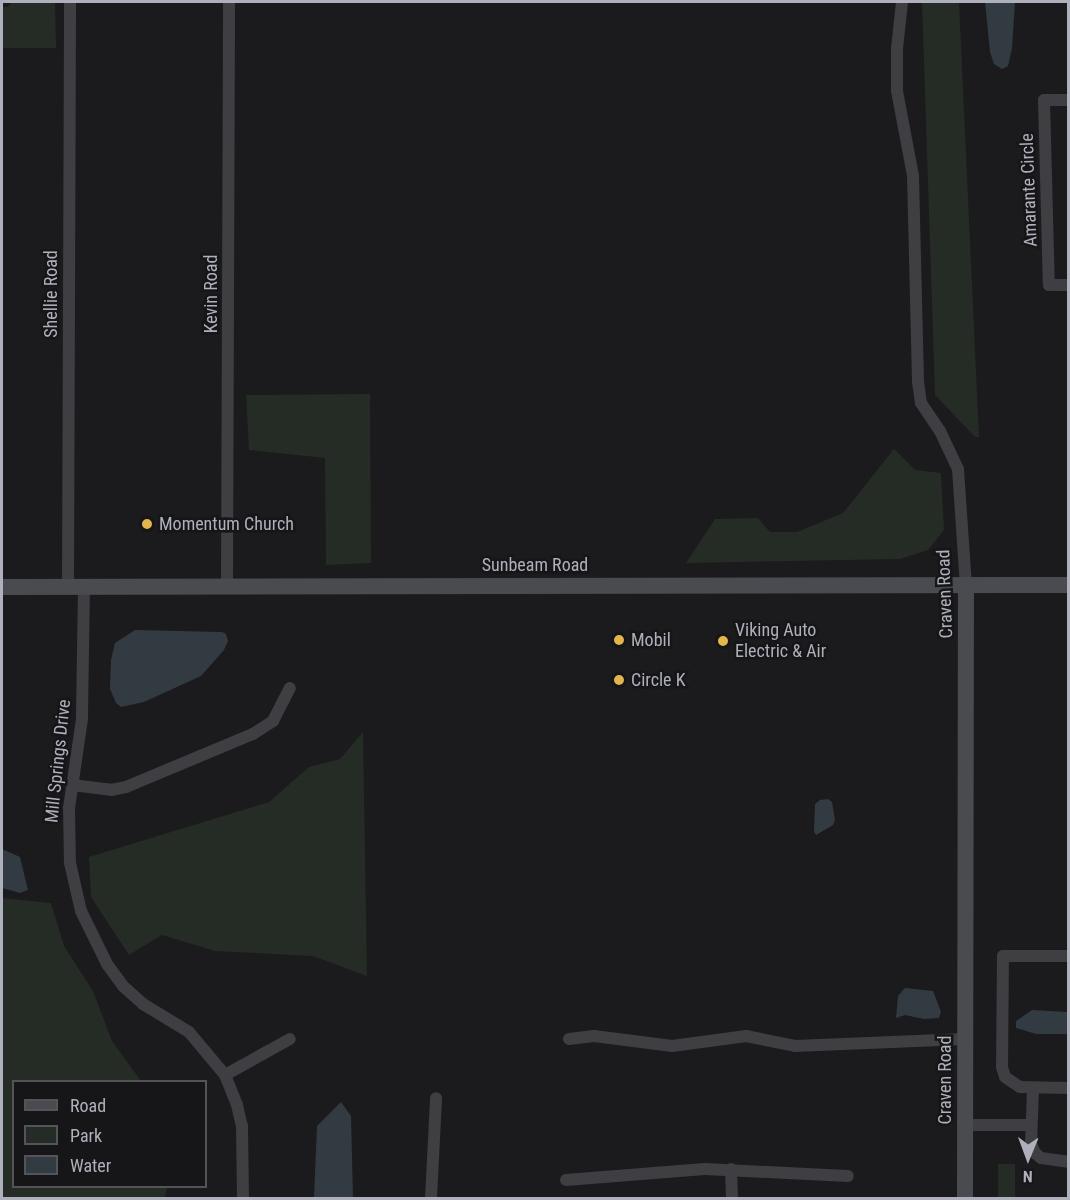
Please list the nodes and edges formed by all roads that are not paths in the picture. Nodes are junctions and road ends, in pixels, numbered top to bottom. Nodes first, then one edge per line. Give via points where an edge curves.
1 (69, 2) edge
2 (230, 2) edge
3 (902, 2) edge
4 (1068, 100) edge
5 (1068, 285) edge
6 (966, 585) junction
7 (1068, 585) edge
8 (2, 587) edge
9 (76, 587) junction
10 (227, 587) junction
11 (290, 688) dead end
12 (72, 785) junction
13 (1068, 956) edge
14 (290, 1039) dead end
15 (569, 1039) dead end
16 (965, 1039) junction
17 (225, 1075) junction
18 (1032, 1088) junction
19 (1068, 1088) edge
20 (436, 1098) dead end
21 (965, 1125) junction
22 (1030, 1125) junction
23 (1068, 1162) edge
24 (731, 1169) junction
25 (848, 1176) dead end
26 (566, 1180) dead end
27 (243, 1198) edge
28 (431, 1198) edge
29 (732, 1198) edge
30 (965, 1198) edge

1 - 9 street, Shellie Road
2 - 10 street, Kevin Road
3 - 6 street, Craven Road via 897,91 913,176 918,382 921,403 958,469
4 - 5 street, Amarante Circle via 1044,100 1049,285
6 - 7 street, Sunbeam Road
6 - 10 street, Sunbeam Road
6 - 16 street, Craven Road
8 - 9 street, Sunbeam Road
9 - 10 street, Sunbeam Road
9 - 12 street, Mill Springs Drive via 82,719
11 - 12 street via 273,721 254,735 126,787 111,790
12 - 17 street, Mill Springs Drive via 70,863 81,911 107,964 143,1004 189,1032
13 - 18 street via 1003,956 1002,1067 1011,1084
14 - 17 street
15 - 16 street via 594,1036 672,1046 746,1036 795,1046
16 - 21 street, Craven Road
17 - 27 street, Mill Springs Drive via 242,1126
18 - 19 street
18 - 22 street
20 - 28 street
21 - 22 street
21 - 30 street, Craven Road
22 - 23 street via 1035,1153 1041,1158
24 - 25 street
24 - 26 street
24 - 29 street

